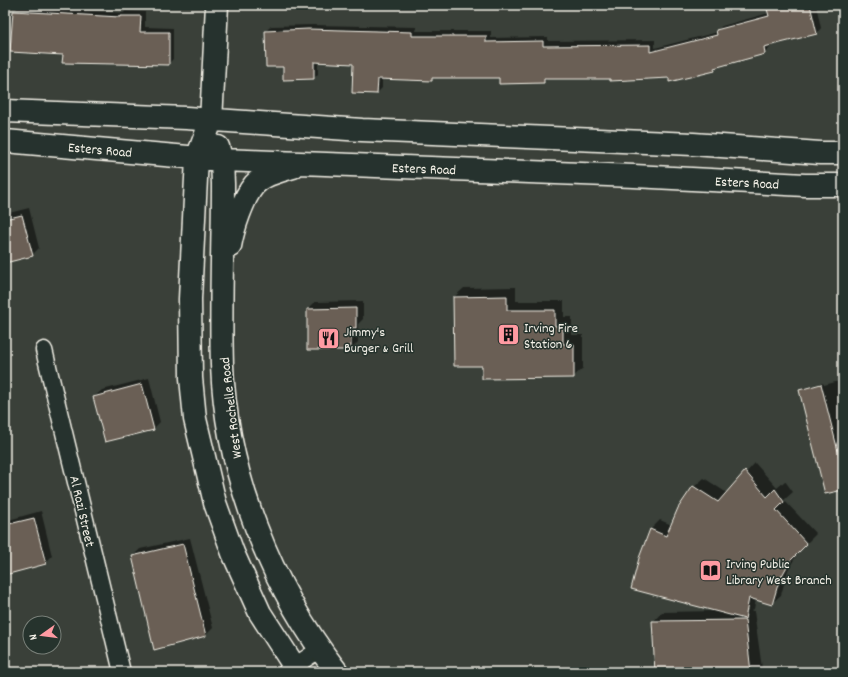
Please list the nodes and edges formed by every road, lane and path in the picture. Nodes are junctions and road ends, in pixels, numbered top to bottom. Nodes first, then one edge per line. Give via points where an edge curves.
1 (217, 5) edge
2 (5, 111) edge
3 (211, 121) junction
4 (499, 136) junction
5 (5, 141) edge
6 (843, 153) edge
7 (197, 158) junction
8 (222, 160) junction
9 (304, 163) junction
10 (496, 171) junction
11 (843, 184) edge
12 (223, 293) junction
13 (44, 350) dead end
14 (320, 650) junction
15 (293, 670) edge
16 (122, 672) edge
17 (337, 672) edge

1 - 3 main road, West Rochelle Road
2 - 3 main road
3 - 4 main road
3 - 7 main road, West Rochelle Road
3 - 8 main road, West Rochelle Road
4 - 6 main road
4 - 10 main road
5 - 7 main road, Esters Road
7 - 8 main road, Esters Road
7 - 15 main road, West Rochelle Road via 190,299 191,378 195,419 215,504 233,553 260,612
8 - 9 main road, Esters Road
8 - 12 main road, West Rochelle Road
9 - 10 main road, Esters Road
9 - 12 main road via 270,174 254,185 243,205 231,242
10 - 11 main road, Esters Road via 805,185
12 - 14 main road, West Rochelle Road via 222,366 239,479 279,580
13 - 16 street, Al Razi Street
14 - 15 street
14 - 17 main road, West Rochelle Road

